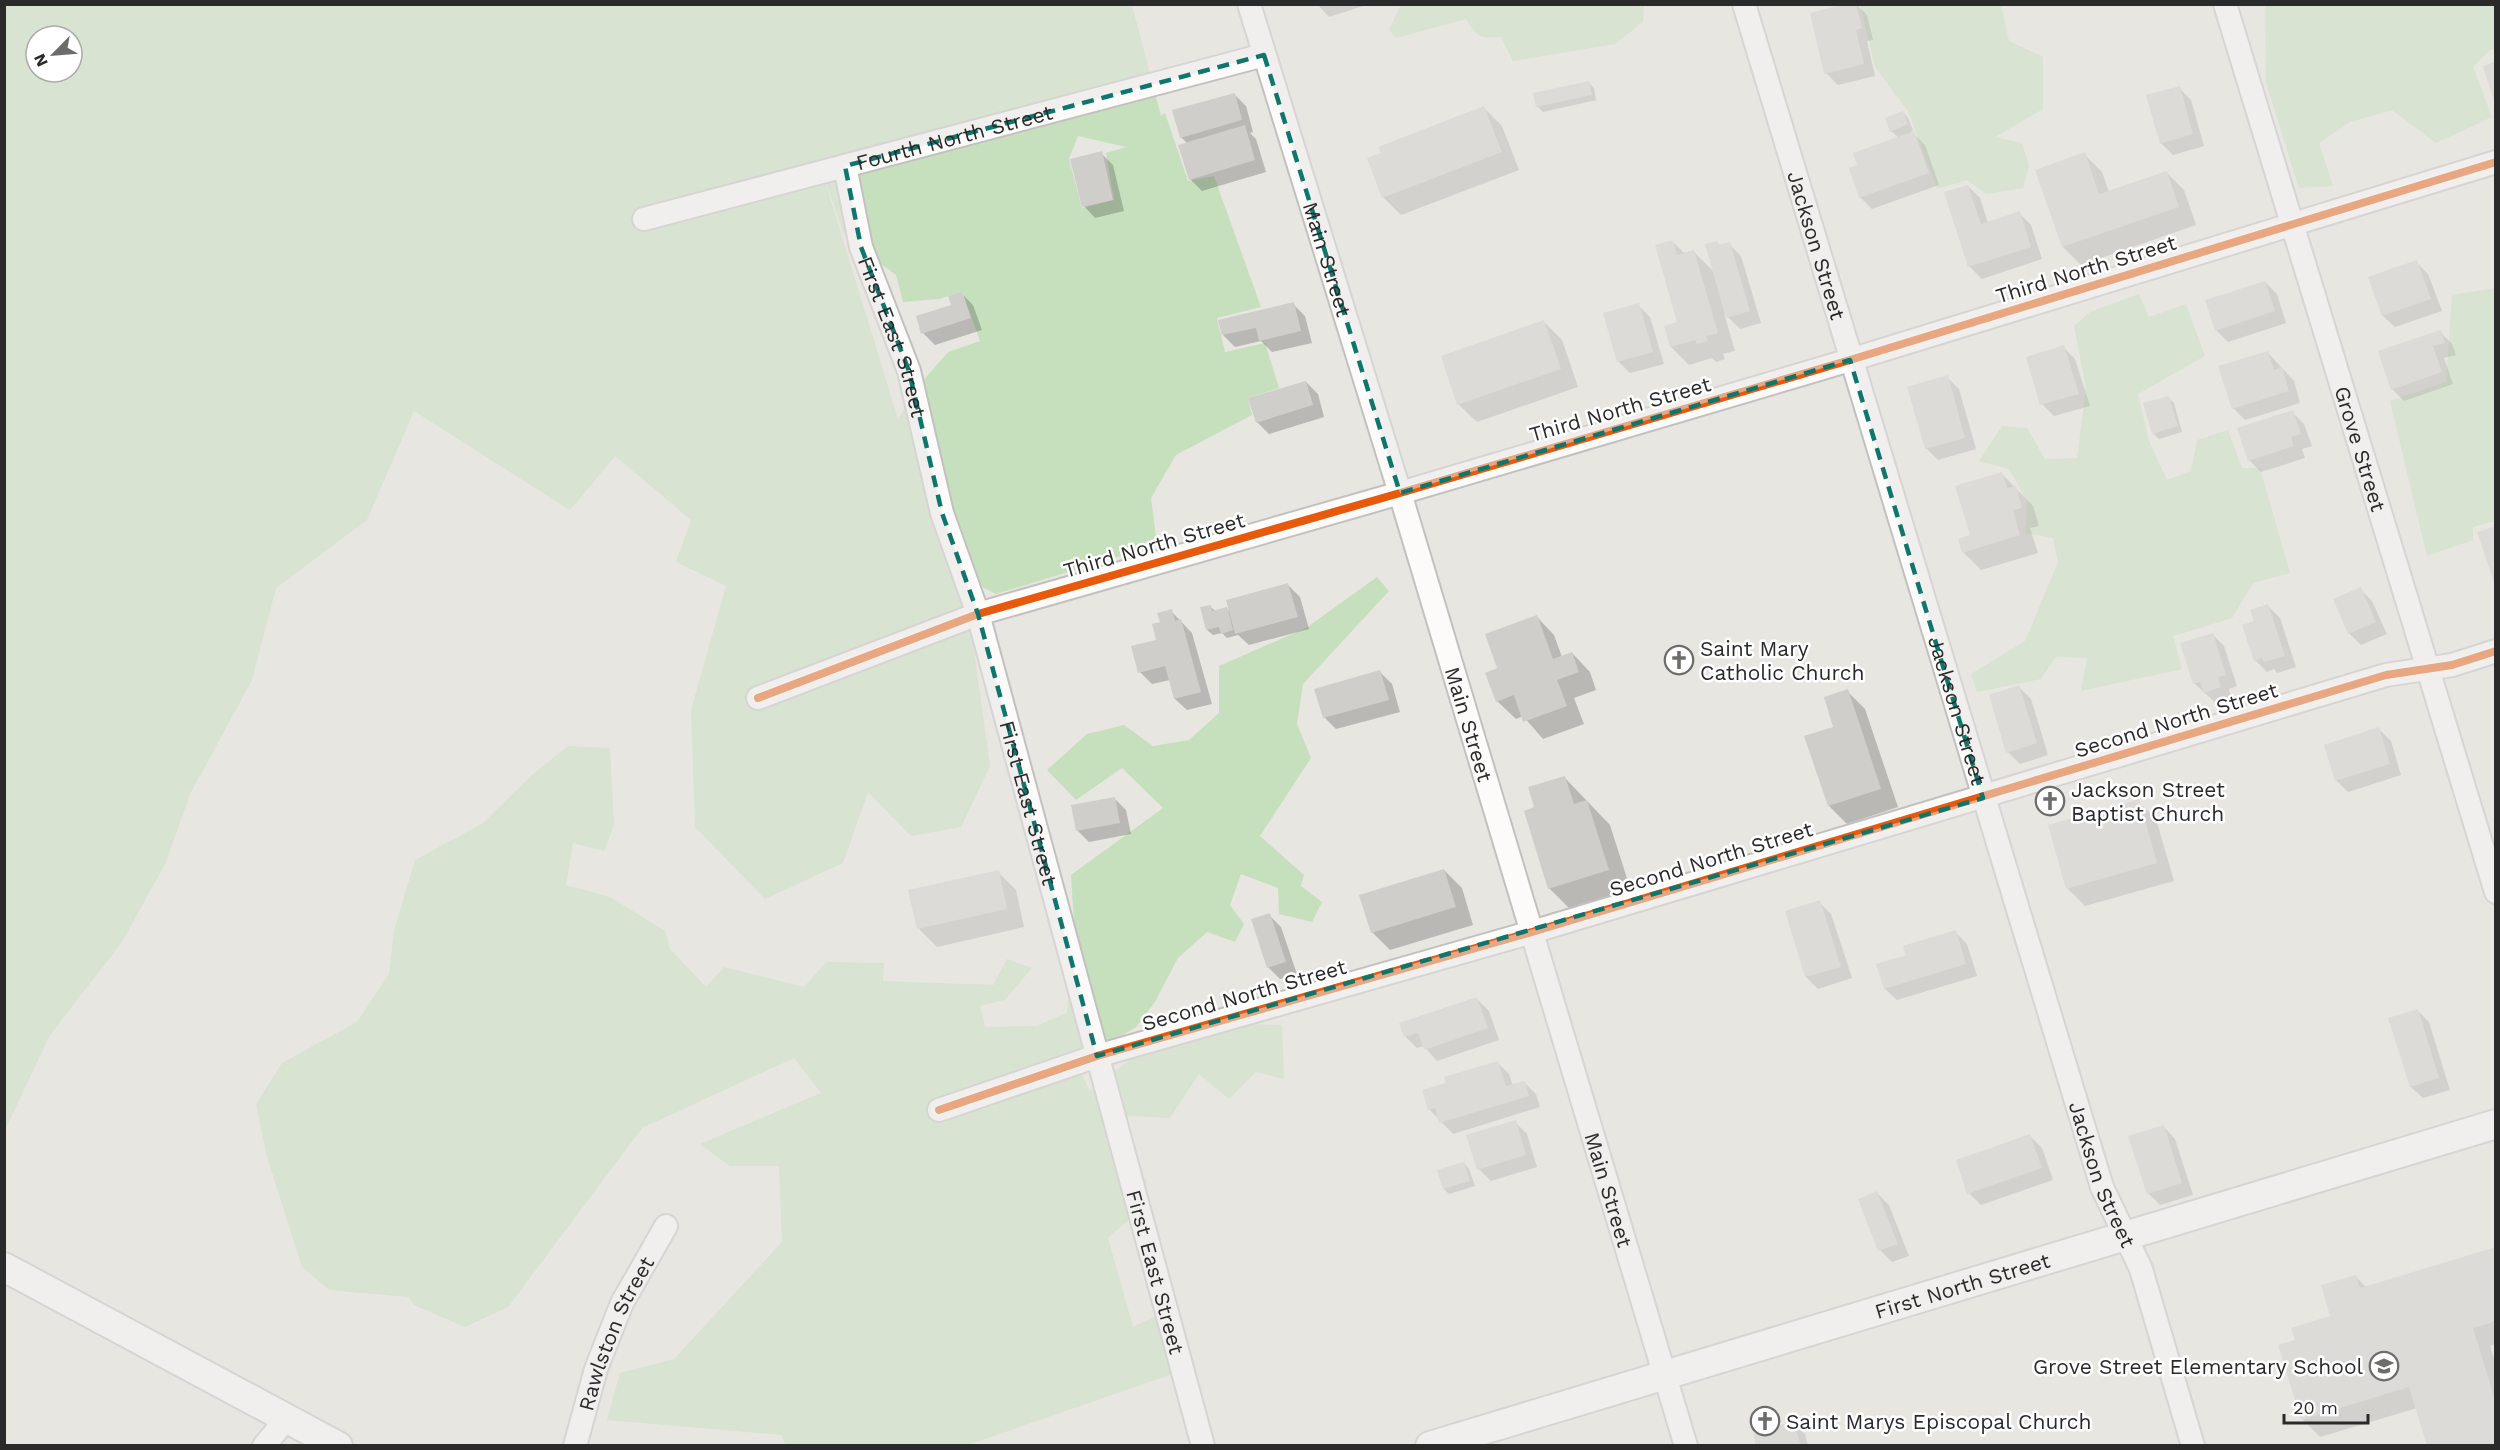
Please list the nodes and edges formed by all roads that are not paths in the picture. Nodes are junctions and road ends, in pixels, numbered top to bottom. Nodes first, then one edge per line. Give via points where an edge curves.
1 (1249, 4) edge
2 (1744, 4) edge
3 (2225, 4) edge
4 (1264, 55) junction
5 (2496, 162) edge
6 (845, 166) junction
7 (644, 219) dead end
8 (2292, 225) junction
9 (1850, 360) junction
10 (1400, 493) junction
11 (978, 614) junction
12 (2496, 651) edge
13 (2426, 669) junction
14 (758, 698) dead end
15 (1983, 798) junction
16 (2496, 892) edge
17 (1532, 932) junction
18 (1097, 1056) junction
19 (939, 1110) dead end
20 (2496, 1124) edge
21 (666, 1226) dead end
22 (2124, 1234) junction
23 (4, 1267) edge
24 (1664, 1376) junction
25 (287, 1418) junction
26 (264, 1446) edge
27 (338, 1446) edge
28 (575, 1446) edge
29 (1203, 1446) edge
30 (1430, 1446) edge
31 (1686, 1446) edge
32 (2193, 1446) edge

1 - 4 street, Main Street
2 - 9 street, Jackson Street
3 - 8 street, Grove Street
4 - 6 street, Fourth North Street
4 - 10 street, Main Street
5 - 8 street, Third North Street
6 - 7 street, Fourth North Street
6 - 11 street, First East Street via 861,247 909,371 942,513
8 - 9 street, Third North Street
8 - 13 street, Grove Street
9 - 10 street, Third North Street
9 - 15 street, Jackson Street
10 - 11 street, Third North Street
10 - 17 street, Main Street
11 - 14 street, Third North Street
11 - 18 street, First East Street
12 - 13 street, Second North Street
13 - 15 street, Second North Street via 2386,675
13 - 16 street, Grove Street
15 - 17 street, Second North Street
15 - 22 street, Jackson Street via 2102,1187
17 - 18 street, Second North Street
17 - 24 street, Main Street
18 - 19 street, Second North Street
18 - 29 street, First East Street
20 - 22 street, First North Street
21 - 28 street, Rawlston Street via 622,1303 596,1369
22 - 24 street, First North Street
22 - 32 street, Jackson Street via 2141,1269
23 - 25 street
24 - 30 street, First North Street
24 - 31 street, Main Street
25 - 26 street
25 - 27 street

